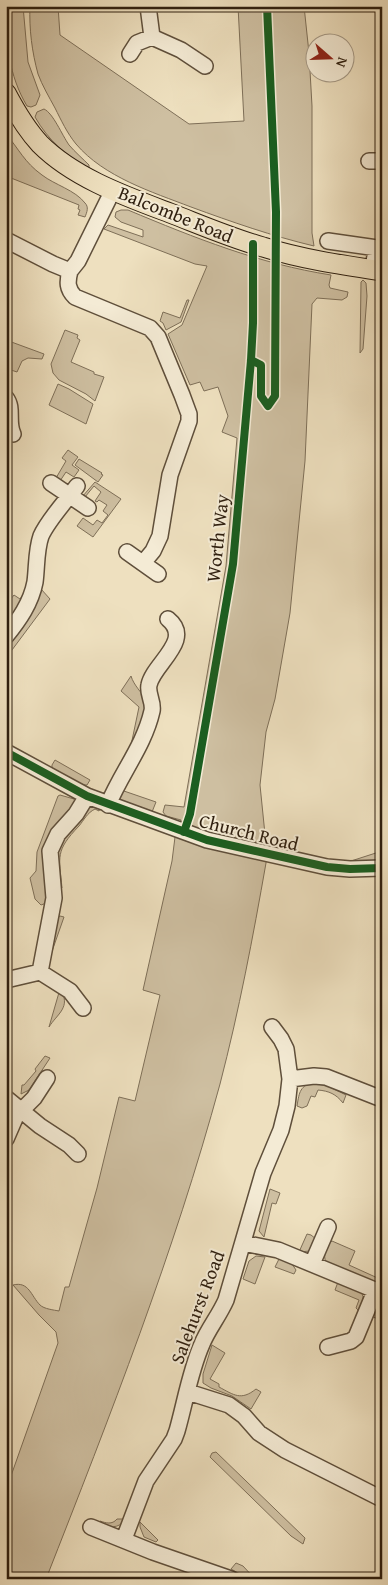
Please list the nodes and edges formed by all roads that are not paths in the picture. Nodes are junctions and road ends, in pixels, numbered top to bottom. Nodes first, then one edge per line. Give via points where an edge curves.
1 (148, 6) edge
2 (152, 38) junction
3 (130, 54) dead end
4 (206, 66) dead end
5 (6, 94) edge
6 (112, 190) junction
7 (6, 240) edge
8 (328, 241) dead end
9 (380, 244) edge
10 (377, 270) edge
11 (70, 271) junction
12 (6, 398) edge
13 (13, 434) dead end
14 (51, 483) dead end
15 (73, 491) junction
16 (88, 508) dead end
17 (127, 552) dead end
18 (143, 563) junction
19 (158, 574) dead end
20 (168, 620) dead end
21 (6, 636) edge
22 (6, 752) edge
23 (87, 796) junction
24 (108, 805) junction
25 (382, 868) edge
26 (40, 972) junction
27 (6, 980) edge
28 (83, 1008) dead end
29 (272, 1027) dead end
30 (47, 1078) dead end
31 (290, 1080) junction
32 (6, 1098) edge
33 (382, 1099) edge
34 (21, 1110) junction
35 (6, 1140) edge
36 (78, 1154) dead end
37 (328, 1227) dead end
38 (243, 1243) junction
39 (312, 1264) junction
40 (378, 1292) edge
41 (328, 1347) dead end
42 (188, 1392) junction
43 (382, 1499) edge
44 (91, 1527) dead end
45 (124, 1540) junction
46 (231, 1579) edge

1 - 2 street
2 - 3 street via 137,43
2 - 4 street
5 - 6 main road, Balcombe Road via 40,143 69,167
6 - 10 main road, Balcombe Road via 264,248
6 - 11 street
7 - 11 street
8 - 9 street
9 - 10 street
11 - 18 street via 68,288 76,297 154,332 189,414 188,429 167,489 160,536
12 - 13 street via 10,403 9,421
14 - 15 street
15 - 16 street
15 - 21 street via 41,536 29,600
17 - 18 street
18 - 19 street
20 - 24 street via 175,625 177,636 149,684 153,705 147,727
22 - 23 street, Church Road
23 - 24 street, Church Road
23 - 26 street via 58,834 50,851 54,898
24 - 25 street, Church Road via 207,840 327,867
26 - 27 street
26 - 28 street via 70,991
29 - 31 street, Salehurst Road via 286,1049
30 - 34 street via 34,1098
31 - 33 street via 326,1077
31 - 38 street, Salehurst Road via 284,1119 263,1173
32 - 34 street
34 - 35 street
34 - 36 street
37 - 39 street
38 - 39 street via 278,1250
38 - 42 street, Salehurst Road via 222,1311 201,1346
39 - 40 street
40 - 41 street via 356,1337
42 - 43 street via 229,1405 285,1450
42 - 45 street, Salehurst Road via 178,1431 146,1481
44 - 45 street
45 - 46 street

